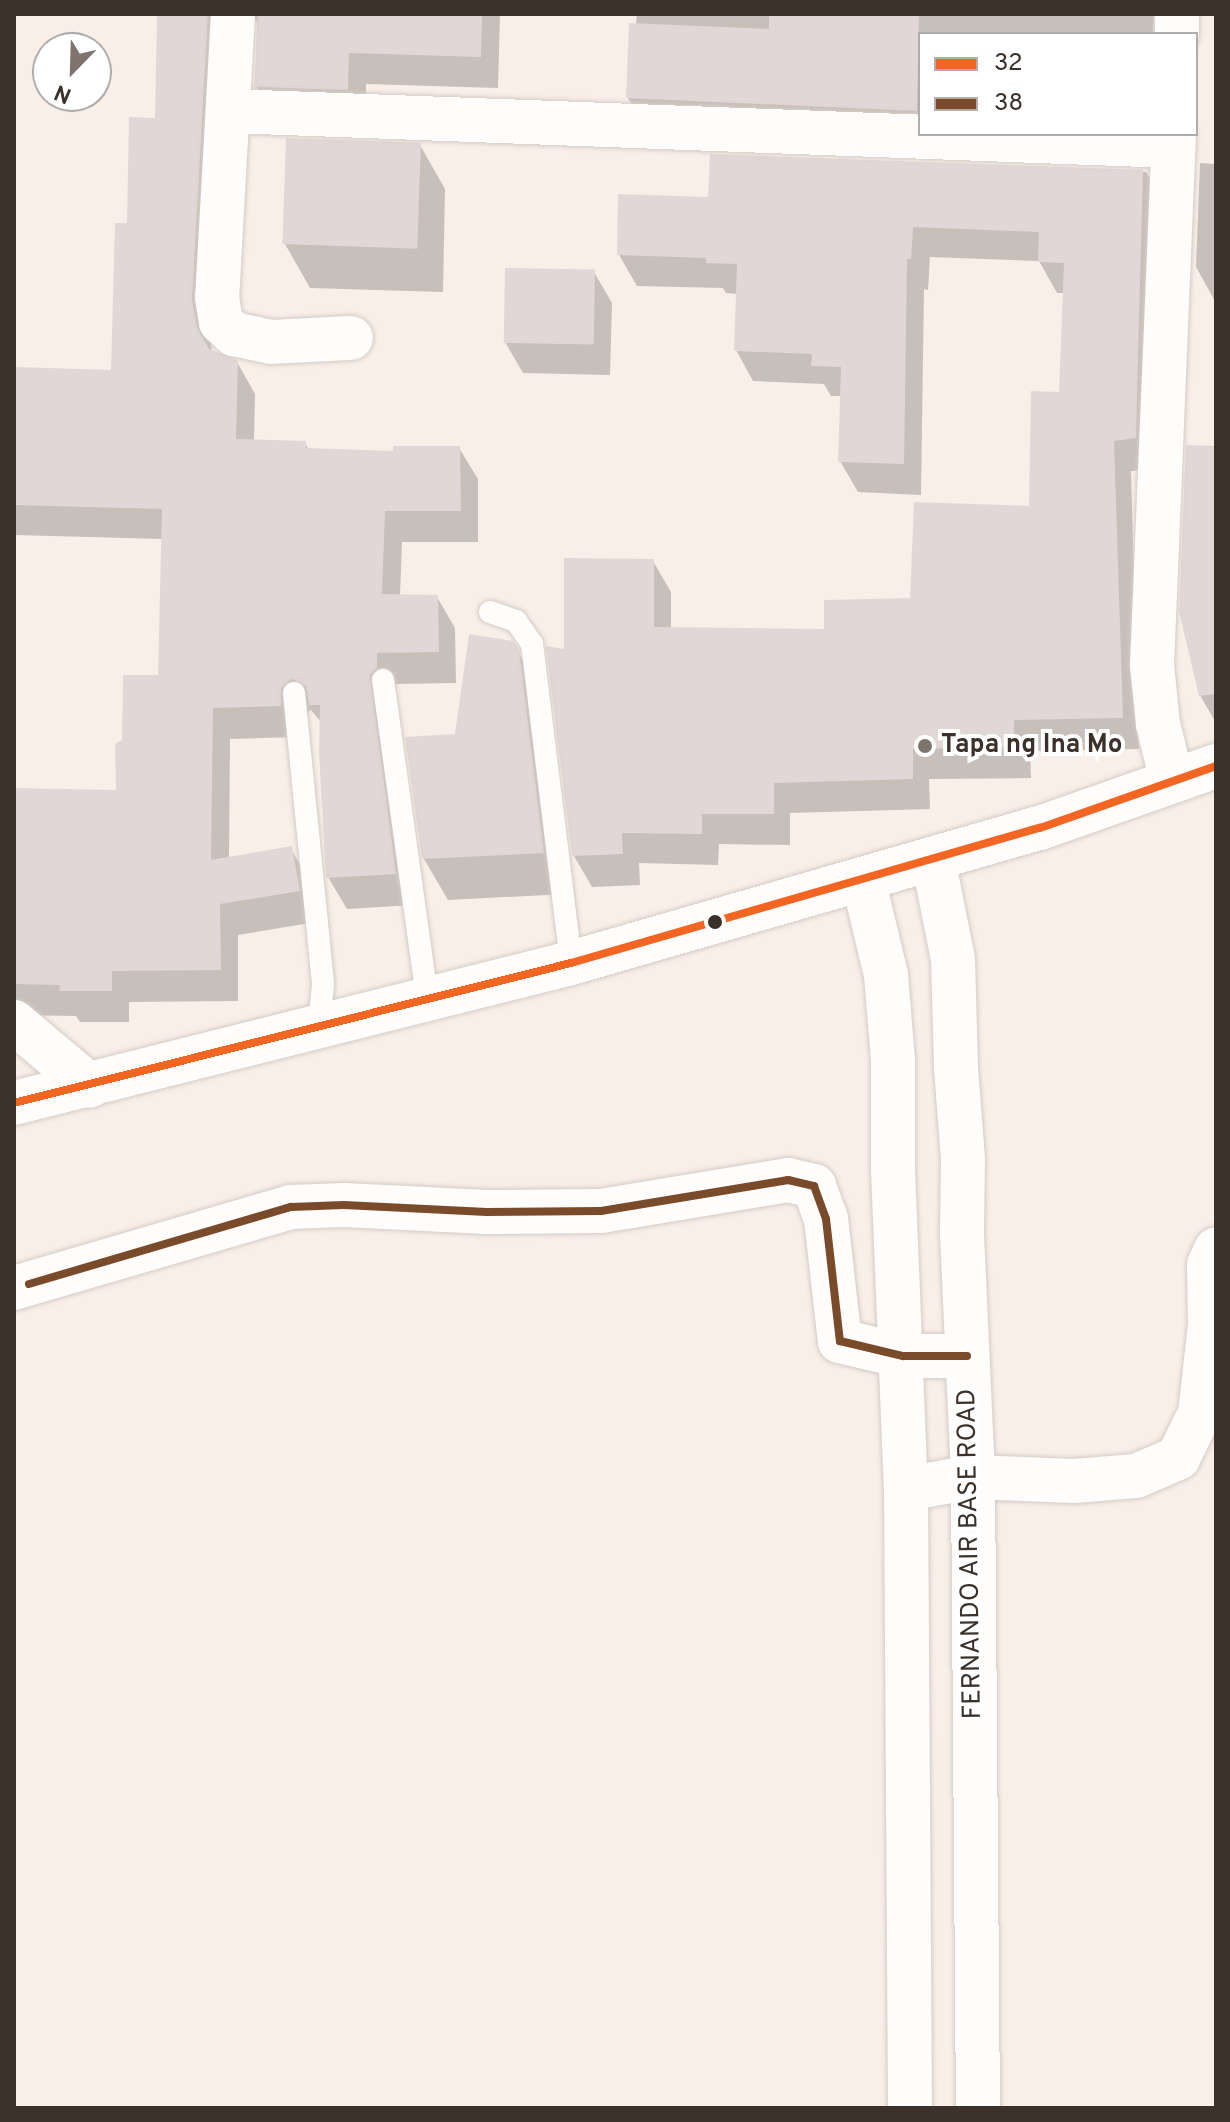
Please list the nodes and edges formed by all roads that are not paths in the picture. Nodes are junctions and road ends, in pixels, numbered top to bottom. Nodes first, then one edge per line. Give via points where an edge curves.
1 (233, 14) edge
2 (231, 111) junction
3 (918, 132) edge
4 (1044, 136) edge
5 (1174, 140) edge
6 (351, 338) dead end
7 (490, 612) dead end
8 (383, 680) dead end
9 (294, 693) dead end
10 (1216, 766) edge
11 (1172, 781) junction
12 (933, 859) junction
13 (863, 879) junction
14 (571, 963) junction
15 (427, 998) junction
16 (14, 1022) edge
17 (319, 1027) junction
18 (90, 1086) junction
19 (14, 1103) edge
20 (963, 1160) junction
21 (893, 1169) junction
22 (897, 1234) junction
23 (962, 1234) junction
24 (1216, 1249) edge
25 (14, 1288) edge
26 (903, 1356) junction
27 (967, 1356) junction
28 (973, 1477) junction
29 (906, 1489) junction
30 (910, 1990) junction
31 (976, 1998) junction
32 (910, 2100) edge
33 (978, 2104) edge

1 - 2 main road
2 - 3 main road
2 - 6 main road via 217,297 221,322 234,334 271,342
4 - 5 main road
5 - 11 main road via 1152,665 1158,724
7 - 14 lane via 516,621 532,644
8 - 15 lane
9 - 17 lane via 323,984
10 - 11 main road
11 - 12 main road
12 - 13 main road
12 - 20 main road, FERNANDO AIR BASE ROAD via 953,959
13 - 14 main road
13 - 21 main road via 886,975
14 - 15 main road
15 - 17 main road
16 - 18 main road
17 - 18 main road
18 - 19 main road
20 - 21 main road via 904,1159
20 - 23 main road, FERNANDO AIR BASE ROAD
21 - 22 main road
22 - 23 main road via 938,1242
22 - 26 main road
23 - 27 main road, FERNANDO AIR BASE ROAD
24 - 28 main road via 1209,1265 1210,1325 1200,1413 1178,1458 1136,1476
25 - 26 main road via 291,1207 601,1211 788,1180 814,1186 826,1219 840,1341
26 - 27 main road
26 - 29 main road
27 - 28 main road, FERNANDO AIR BASE ROAD
28 - 29 main road
28 - 31 main road, FERNANDO AIR BASE ROAD
29 - 30 main road
30 - 31 main road via 939,2017 956,2016
30 - 32 main road
31 - 33 main road, FERNANDO AIR BASE ROAD
32 - 33 main road via 931,2081 944,2079

